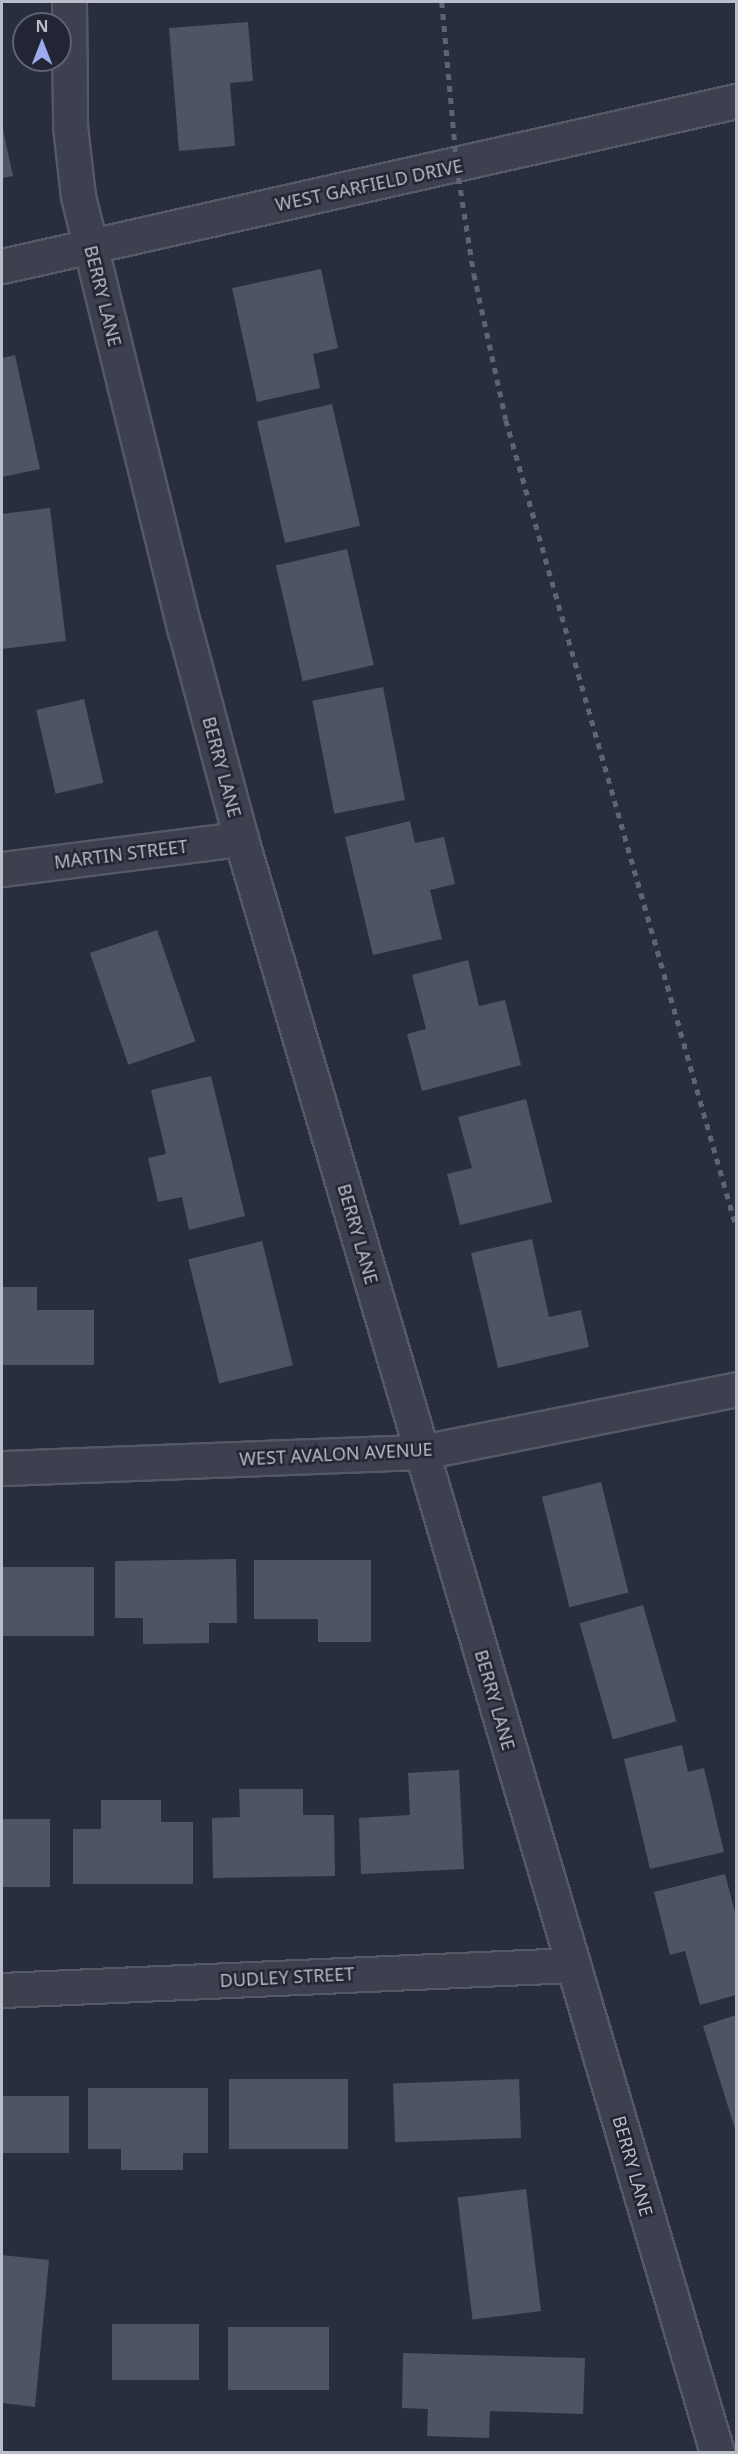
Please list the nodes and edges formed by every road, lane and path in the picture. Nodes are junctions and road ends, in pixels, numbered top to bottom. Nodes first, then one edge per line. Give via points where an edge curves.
1 (69, 2) edge
2 (736, 101) edge
3 (90, 246) junction
4 (2, 266) edge
5 (241, 839) junction
6 (2, 869) edge
7 (736, 1389) edge
8 (422, 1452) junction
9 (2, 1468) edge
10 (573, 1965) junction
11 (2, 1990) edge
12 (717, 2452) edge

1 - 3 street, BERRY LANE via 73,162
2 - 3 street, WEST GARFIELD DRIVE
3 - 4 street, WEST GARFIELD DRIVE
3 - 5 street, BERRY LANE
5 - 6 street, MARTIN STREET
5 - 8 street, BERRY LANE
7 - 8 street, WEST AVALON AVENUE
8 - 9 street, WEST AVALON AVENUE
8 - 10 street, BERRY LANE
10 - 11 street, DUDLEY STREET
10 - 12 street, BERRY LANE

